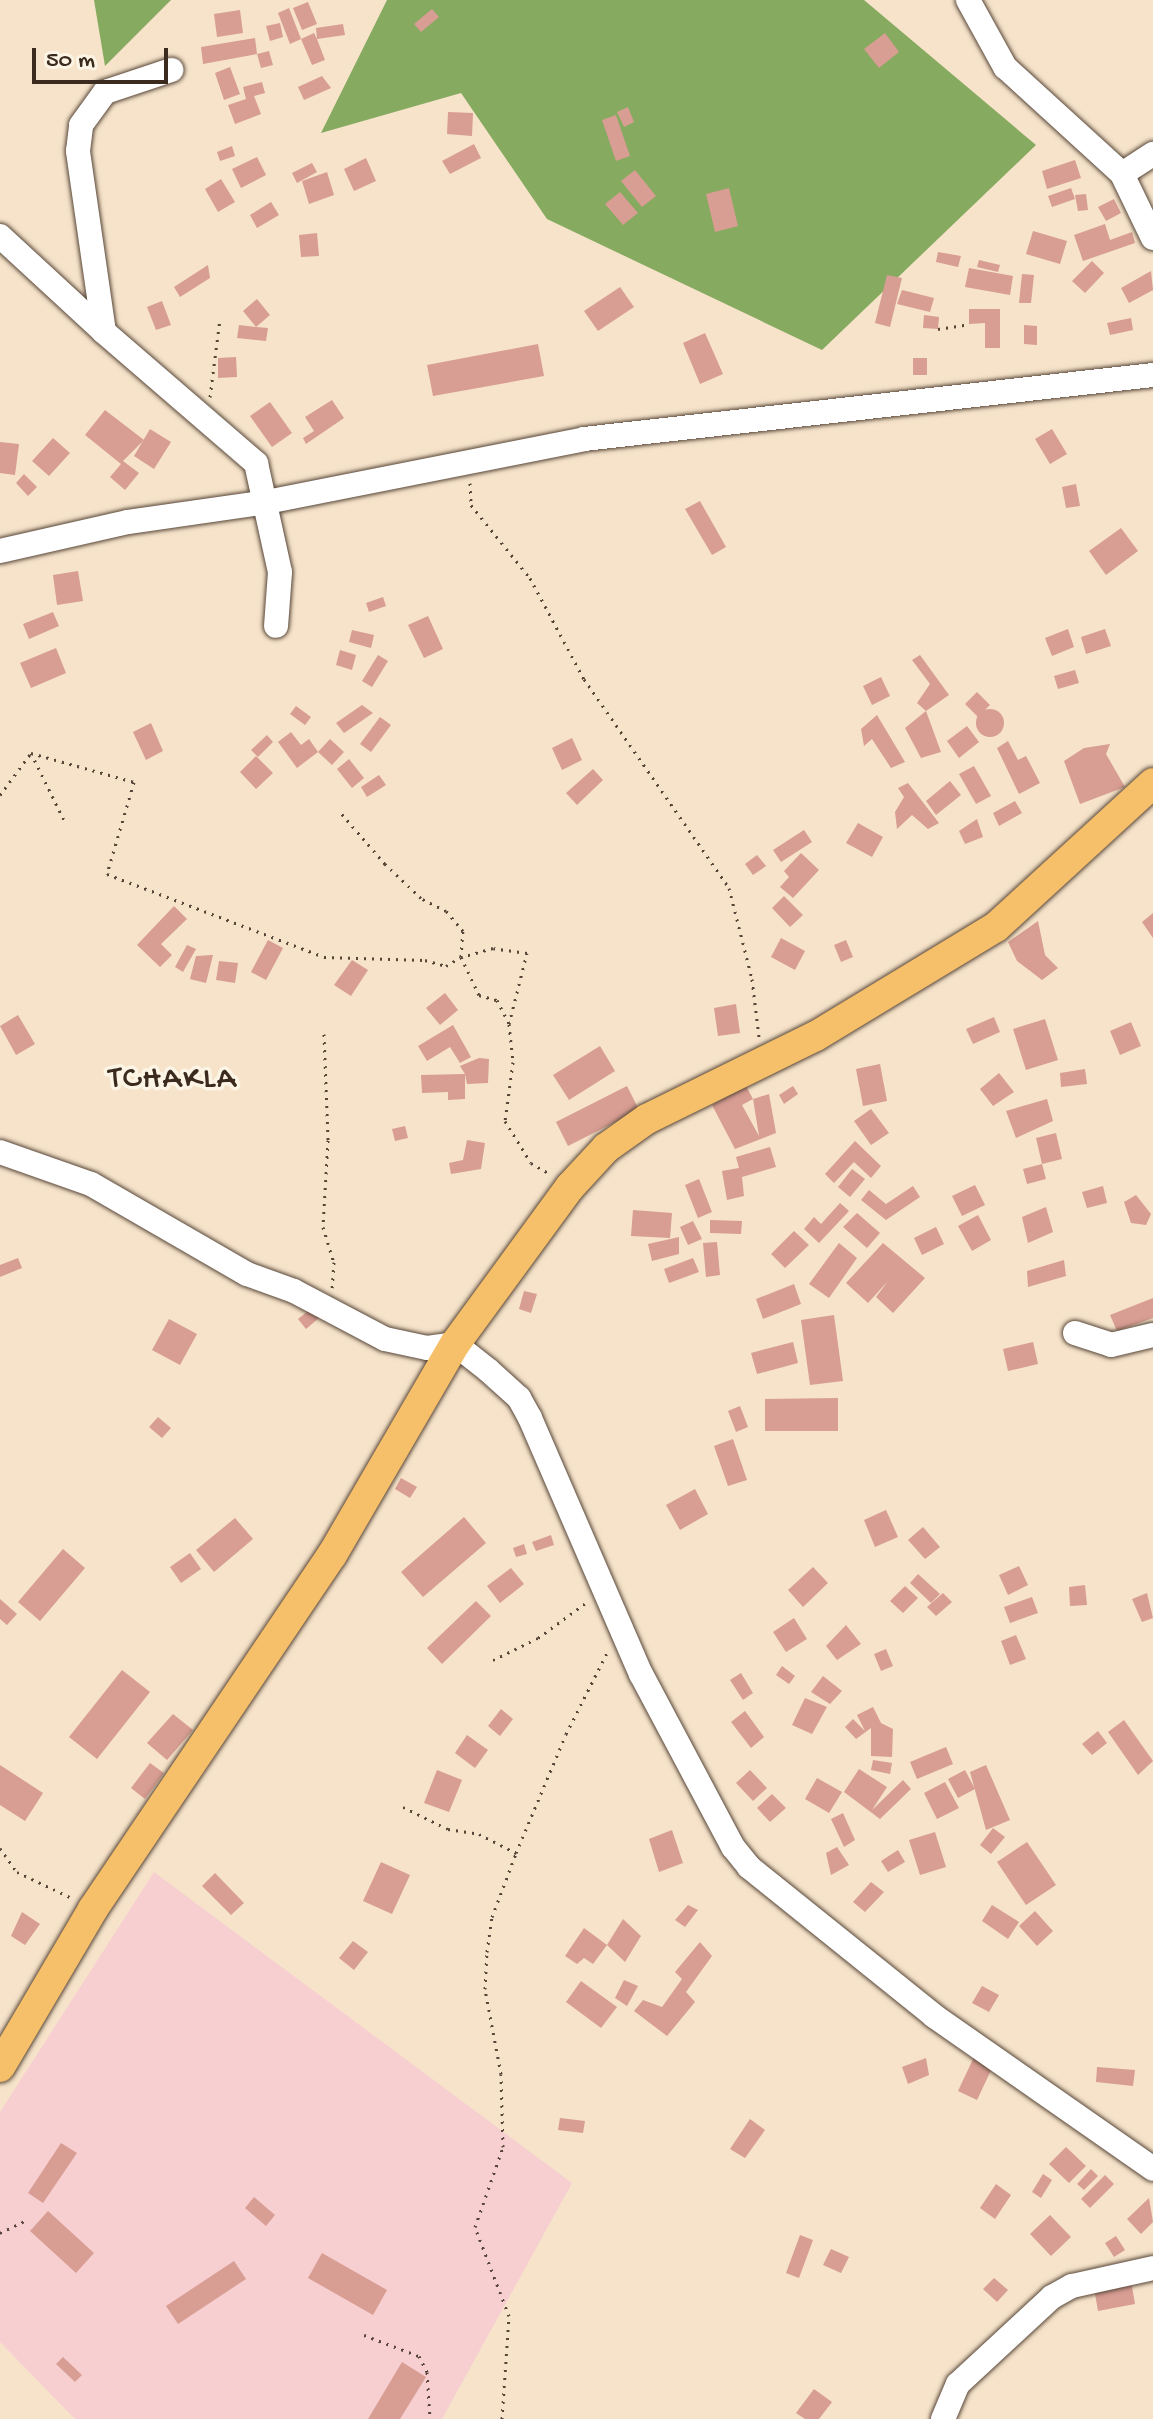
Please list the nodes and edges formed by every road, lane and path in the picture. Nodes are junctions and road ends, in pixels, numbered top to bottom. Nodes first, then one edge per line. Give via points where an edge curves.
1 (968, 0) edge
2 (171, 70) dead end
3 (1153, 154) edge
4 (1122, 174) junction
5 (0, 236) edge
6 (1153, 238) edge
7 (220, 319) dead end
8 (969, 324) dead end
9 (938, 329) dead end
10 (104, 332) junction
11 (1153, 375) edge
12 (208, 417) junction
13 (469, 460) junction
14 (267, 502) junction
15 (0, 551) edge
16 (276, 626) dead end
17 (31, 753) junction
18 (1153, 783) edge
19 (0, 795) edge
20 (341, 813) dead end
21 (66, 824) dead end
22 (461, 957) junction
23 (509, 1024) junction
24 (324, 1034) dead end
25 (762, 1059) junction
26 (0, 1152) edge
27 (570, 1187) junction
28 (330, 1308) junction
29 (1075, 1333) dead end
30 (1153, 1335) edge
31 (455, 1344) junction
32 (606, 1588) junction
33 (621, 1625) junction
34 (493, 1660) dead end
35 (403, 1807) dead end
36 (0, 1848) edge
37 (516, 1853) junction
38 (93, 1909) junction
39 (0, 2067) edge
40 (1153, 2169) edge
41 (25, 2221) dead end
42 (0, 2233) edge
43 (1153, 2268) edge
44 (364, 2335) dead end
45 (430, 2419) edge
46 (502, 2419) edge
47 (943, 2419) edge

1 - 4 street via 1005,67
2 - 10 street via 105,92 81,125 78,151 106,314
3 - 4 street
4 - 6 street
5 - 10 street
7 - 12 path
8 - 9 path
10 - 12 street
11 - 13 street via 584,439
12 - 14 street via 256,463
13 - 14 street
13 - 25 path via 471,505 530,578 584,679 729,888 752,979
14 - 15 street via 128,522
14 - 16 street via 280,572
17 - 19 path
17 - 21 path
17 - 22 path via 134,782 107,874 324,957 425,960 446,966
18 - 25 main road via 996,927 864,1009
20 - 22 path via 385,864 421,898 446,911 463,931
22 - 23 path via 479,995 497,1000
22 - 23 path via 493,948 527,953
23 - 27 path via 513,1062 505,1121 531,1163
24 - 28 path via 328,1140 323,1227 334,1262
25 - 27 main road via 647,1119 606,1148
26 - 28 street via 91,1184 247,1274
27 - 31 main road
28 - 31 street via 385,1339 427,1348
29 - 30 street via 1111,1345
31 - 32 street via 519,1398
31 - 38 main road via 332,1555
32 - 33 street
32 - 34 path via 538,1638
33 - 37 path via 566,1734
33 - 40 street via 641,1674 733,1847 749,1867 934,2016
35 - 37 path
36 - 38 path via 17,1872
37 - 46 path via 492,1917 485,1989 501,2074 503,2147 475,2227 509,2316
38 - 39 main road
41 - 42 path
43 - 47 street via 1072,2286 1052,2297 958,2384
44 - 45 path via 419,2356 427,2372

